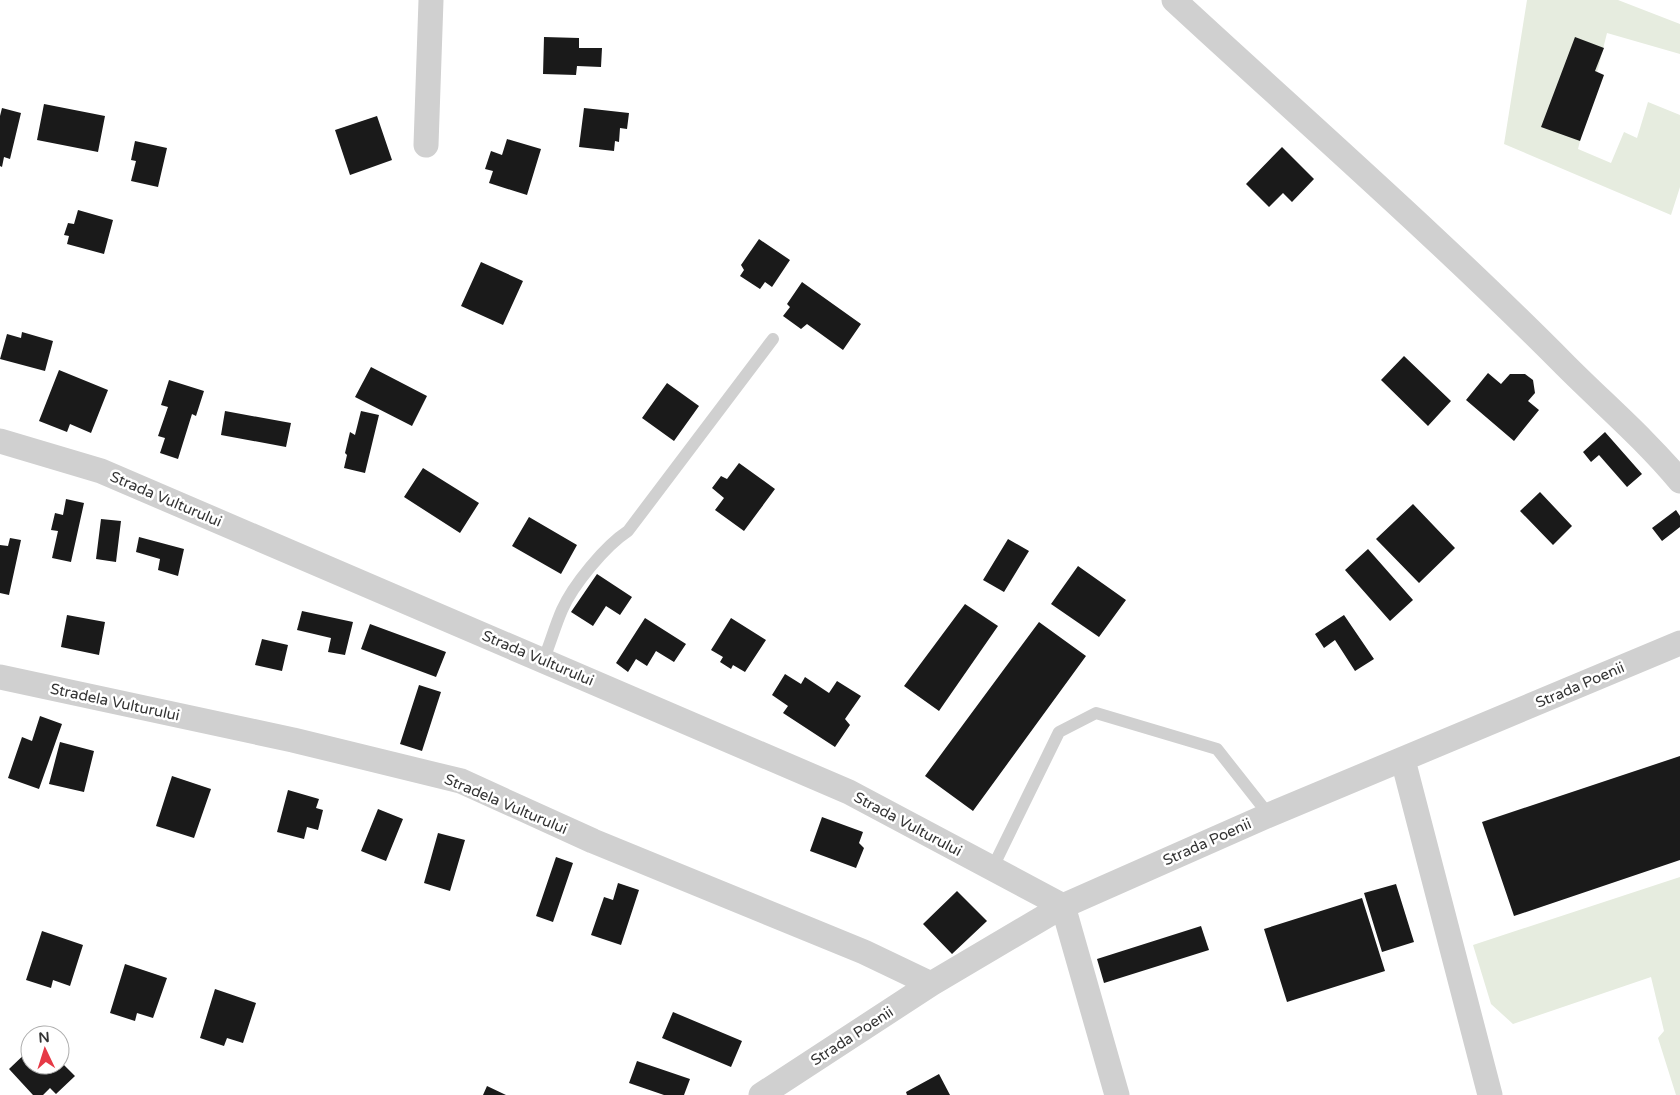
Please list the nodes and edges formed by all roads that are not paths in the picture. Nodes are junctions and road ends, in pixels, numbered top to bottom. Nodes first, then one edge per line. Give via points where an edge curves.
1 (431, 0) edge
2 (1174, 0) edge
3 (426, 145) dead end
4 (772, 339) dead end
5 (0, 441) edge
6 (1680, 481) edge
7 (1680, 643) edge
8 (543, 661) junction
9 (0, 677) edge
10 (1402, 760) junction
11 (1270, 815) junction
12 (992, 869) junction
13 (1063, 906) junction
14 (931, 984) junction
15 (761, 1095) edge
16 (1117, 1095) edge
17 (1490, 1095) edge

1 - 3 street
2 - 6 street via 1494,293 1654,450
4 - 8 lane via 628,531 613,541 590,569 563,609
5 - 8 street, Strada Vulturului via 101,470
7 - 10 street, Strada Poenii
8 - 12 street, Strada Vulturului via 849,792
9 - 14 street, Stradela Vulturului via 293,740 461,781 593,841 864,952
10 - 11 street, Strada Poenii
10 - 17 street
11 - 12 lane via 1217,748 1096,713 1059,732
11 - 13 street, Strada Poenii
12 - 13 street, Strada Vulturului
13 - 14 street, Strada Poenii
13 - 16 street
14 - 15 street, Strada Poenii

